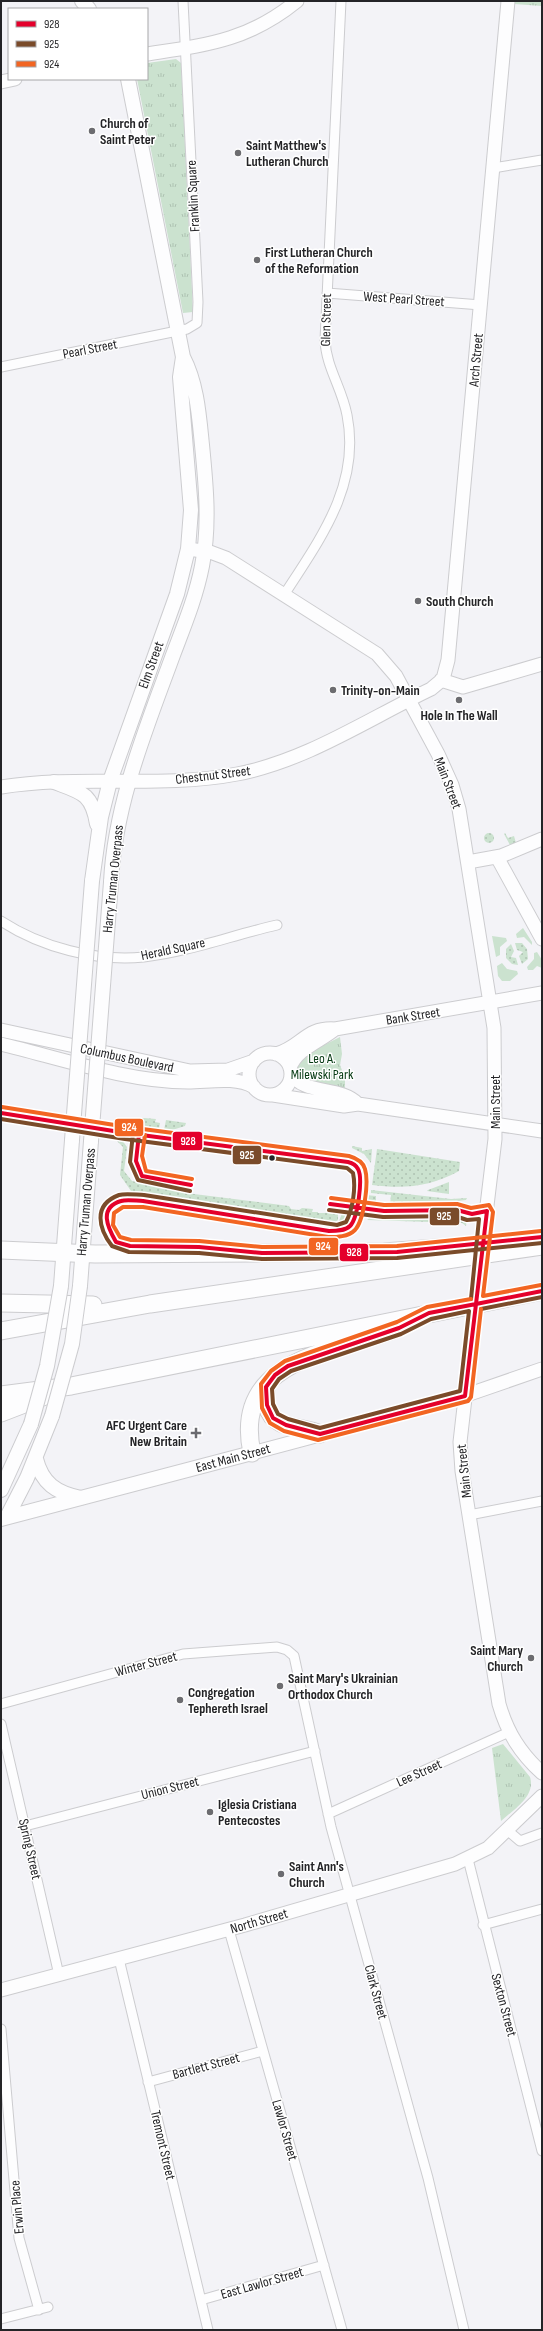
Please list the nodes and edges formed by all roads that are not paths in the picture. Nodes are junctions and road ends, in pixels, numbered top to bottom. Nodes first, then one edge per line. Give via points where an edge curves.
1 (183, 1) edge
2 (297, 1) edge
3 (341, 1) edge
4 (508, 1) edge
5 (186, 49) junction
6 (148, 54) edge
7 (128, 80) edge
8 (542, 160) edge
9 (493, 168) junction
10 (327, 293) junction
11 (482, 305) junction
12 (179, 331) junction
13 (1, 367) edge
14 (188, 388) junction
15 (206, 488) junction
16 (190, 490) junction
17 (188, 549) junction
18 (204, 551) junction
19 (284, 595) junction
20 (171, 611) junction
21 (178, 641) junction
22 (542, 664) edge
23 (441, 680) junction
24 (409, 700) junction
25 (129, 780) junction
26 (110, 781) junction
27 (54, 782) junction
28 (1, 788) edge
29 (98, 832) junction
30 (542, 839) edge
31 (497, 857) junction
32 (468, 862) junction
33 (1, 921) edge
34 (277, 925) dead end
35 (542, 939) edge
36 (542, 993) edge
37 (491, 1002) junction
38 (335, 1029) junction
39 (1, 1030) edge
40 (1, 1044) edge
41 (276, 1054) junction
42 (124, 1057) junction
43 (254, 1061) junction
44 (291, 1070) junction
45 (126, 1074) junction
46 (254, 1087) junction
47 (273, 1095) junction
48 (358, 1104) junction
49 (495, 1124) junction
50 (542, 1131) edge
51 (542, 1237) edge
52 (542, 1246) edge
53 (1, 1250) edge
54 (64, 1252) junction
55 (82, 1254) junction
56 (542, 1291) edge
57 (1, 1303) edge
58 (150, 1304) junction
59 (429, 1314) junction
60 (1, 1331) edge
61 (542, 1369) edge
62 (71, 1386) junction
63 (266, 1387) junction
64 (1, 1395) edge
65 (466, 1396) junction
66 (1, 1413) edge
67 (320, 1434) junction
68 (252, 1453) junction
69 (36, 1459) junction
70 (1, 1490) edge
71 (81, 1498) junction
72 (542, 1501) edge
73 (469, 1515) junction
74 (3, 1522) edge
75 (293, 1654) joint
76 (1, 1704) edge
77 (1, 1724) edge
78 (509, 1732) junction
79 (315, 1751) junction
80 (542, 1773) edge
81 (542, 1796) edge
82 (328, 1814) junction
83 (24, 1826) junction
84 (506, 1830) junction
85 (542, 1833) edge
86 (468, 1859) junction
87 (350, 1894) junction
88 (542, 1909) edge
89 (483, 1925) junction
90 (229, 1930) junction
91 (119, 1959) junction
92 (59, 1975) junction
93 (1, 1990) edge
94 (1, 2030) edge
95 (263, 2051) junction
96 (148, 2082) junction
97 (542, 2151) edge
98 (324, 2265) junction
99 (201, 2300) junction
100 (1, 2319) edge
101 (208, 2330) edge
102 (342, 2330) edge
103 (464, 2330) edge

1 - 5 street
2 - 5 street via 271,20 245,33 217,43
3 - 10 street, Glen Street
4 - 9 street, Arch Street
5 - 6 street
5 - 12 street, Franklin Square via 199,312 195,326
7 - 12 main road
8 - 9 street
9 - 11 street, Arch Street
10 - 11 street, West Pearl Street
10 - 19 street, Glen Street via 326,352 347,414 350,438 349,466 344,492 334,516
11 - 23 street, Arch Street via 448,656 446,672
12 - 13 street, Pearl Street
12 - 14 main road via 183,357 192,375
14 - 15 main road
14 - 16 main road
15 - 16 main road
15 - 18 main road
16 - 17 main road via 191,520
17 - 18 street, Main Street
17 - 20 main road, Elm Street via 184,572
18 - 19 street, Main Street via 226,558
18 - 21 main road, Elm Street via 198,585
19 - 24 street, Main Street via 374,652 393,672
20 - 21 main road via 176,622
20 - 26 main road, Elm Street
21 - 25 main road, Elm Street
22 - 23 street via 463,686
23 - 24 street via 431,689
24 - 25 street, Chestnut Street via 309,751 266,768 206,779
24 - 32 street, Main Street via 454,789
25 - 26 street, Chestnut Street
25 - 55 main road, Harry Truman Overpass, bridge via 116,832 110,882
26 - 27 street, Chestnut Street
26 - 29 main road, Harry Truman Overpass
27 - 28 street, Chestnut Street
27 - 29 main road via 90,799
29 - 54 main road, Harry Truman Overpass, bridge via 92,881
30 - 31 street
31 - 32 street
31 - 35 street
32 - 37 street, Main Street
33 - 34 street, Herald Square via 23,934 54,946 127,957 166,953
36 - 37 street, Bank Street
37 - 38 street, Bank Street
37 - 49 street, Main Street
38 - 41 street, Bank Street via 317,1029 291,1049
38 - 44 street, Bank Street via 297,1056
39 - 42 street, Columbus Boulevard
40 - 45 street, Columbus Boulevard
41 - 43 street via 264,1054
41 - 44 street via 284,1059
42 - 43 street, Columbus Boulevard via 203,1072 228,1070
42 - 45 street via 123,1066
43 - 46 street via 249,1074
44 - 47 street via 289,1084
44 - 48 street via 304,1085 347,1096
45 - 46 street, Columbus Boulevard via 169,1081 236,1081
46 - 47 street via 263,1094
47 - 48 street via 344,1106
48 - 49 street
49 - 50 street
49 - 65 street, Main Street, bridge
51 - 55 highway via 397,1252
52 - 58 highway
53 - 54 highway
54 - 55 highway
54 - 70 main road, Harry Truman Overpass, bridge via 61,1286 47,1366 30,1424
55 - 69 main road, Harry Truman Overpass, bridge via 71,1348 52,1416
56 - 59 highway
57 - 58 highway
58 - 60 highway
59 - 62 highway
59 - 63 highway via 399,1328 292,1364 275,1375
61 - 65 street, East Main Street
62 - 64 highway
62 - 66 highway
63 - 67 highway via 267,1407 275,1420
63 - 68 highway via 257,1393 251,1409 249,1427
65 - 67 street, East Main Street
65 - 73 street, Main Street via 460,1454
67 - 68 street, East Main Street
68 - 71 main road, East Main Street
69 - 71 main road via 41,1475 49,1485 62,1493
69 - 74 main road, Harry Truman Overpass
71 - 74 main road, East Main Street
72 - 73 street
73 - 78 street, Main Street via 497,1693
75 - 76 street, Winter Street via 273,1647 194,1652
75 - 79 street, Clark Street via 297,1662
77 - 83 street, Spring Street
78 - 80 street, Main Street via 522,1752
78 - 82 street, Lee Street
79 - 82 street, Clark Street
79 - 83 street, Union Street
81 - 84 street, North Street
82 - 87 street, Clark Street
83 - 92 street, Spring Street
84 - 85 street via 520,1841
84 - 86 street, North Street via 488,1848
86 - 87 street, North Street
86 - 89 street, Sexton Street
87 - 90 street, North Street
87 - 103 street, Clark Street via 445,2244
88 - 89 street
89 - 97 street, Sexton Street
90 - 91 street, North Street
90 - 95 street, Lawlor Street
91 - 92 street, North Street
91 - 96 street, Tremont Street
92 - 93 street, North Street
94 - 100 street, Erwin Place via 19,2238 44,2309
95 - 96 street, Bartlett Street
95 - 98 street, Lawlor Street
96 - 99 street, Tremont Street
98 - 99 street, East Lawlor Street
98 - 102 street, Lawlor Street
99 - 101 street, Tremont Street

